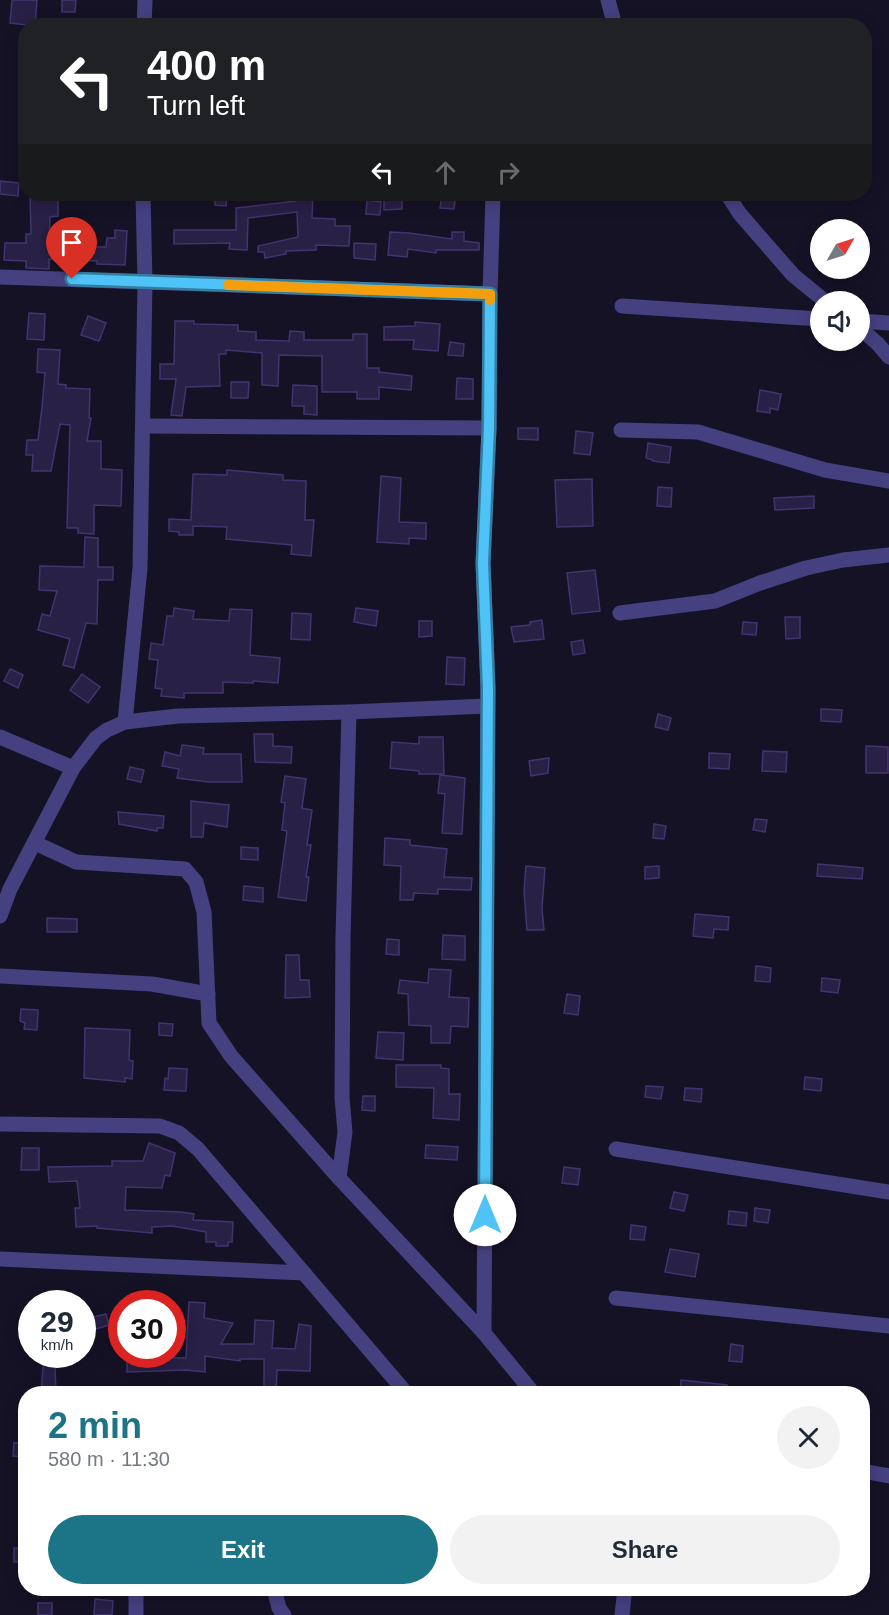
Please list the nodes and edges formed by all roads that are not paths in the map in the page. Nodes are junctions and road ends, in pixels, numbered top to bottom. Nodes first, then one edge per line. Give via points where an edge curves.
1 (145, 0) edge
2 (608, 0) edge
3 (144, 18) edge
4 (613, 18) edge
5 (143, 201) edge
6 (493, 201) edge
7 (732, 201) edge
8 (0, 277) edge
9 (145, 282) junction
10 (813, 291) edge
11 (490, 294) junction
12 (622, 306) dead end
13 (810, 318) edge
14 (870, 322) edge
15 (889, 323) edge
16 (870, 337) edge
17 (889, 357) edge
18 (144, 426) junction
19 (489, 428) junction
20 (621, 430) dead end
21 (889, 481) edge
22 (889, 555) edge
23 (620, 614) dead end
24 (487, 706) junction
25 (349, 712) junction
26 (125, 722) junction
27 (0, 737) edge
28 (73, 768) junction
29 (35, 843) junction
30 (0, 916) edge
31 (0, 976) edge
32 (208, 994) junction
33 (494, 1060) dead end
34 (0, 1124) edge
35 (616, 1149) dead end
36 (339, 1178) junction
37 (889, 1192) edge
38 (0, 1259) edge
39 (304, 1273) junction
40 (616, 1298) dead end
41 (889, 1326) edge
42 (484, 1334) junction
43 (400, 1386) edge
44 (527, 1386) edge
45 (533, 1386) edge
46 (870, 1472) edge
47 (889, 1476) edge
48 (136, 1596) edge
49 (276, 1596) edge
50 (624, 1596) edge
51 (136, 1615) edge
52 (284, 1615) edge
53 (622, 1615) edge

1 - 3 street
2 - 4 street
5 - 9 street
6 - 11 street
7 - 10 street via 793,275
8 - 9 street
9 - 11 street
9 - 18 street
11 - 19 street
12 - 13 street
14 - 15 street
16 - 17 street
18 - 19 street
18 - 26 street via 140,568
19 - 24 street via 483,563
20 - 21 street via 698,432 825,470
22 - 23 street via 806,568 715,601
24 - 25 street
24 - 42 street
25 - 26 street via 177,716
25 - 36 street via 342,937 345,1132
26 - 28 street via 96,738
27 - 28 street
28 - 29 street
29 - 30 street
29 - 32 street via 76,862 185,869 196,882 204,912
31 - 32 street via 152,984
32 - 36 street via 209,1023 231,1056
33 - 45 street via 477,1331
34 - 39 street via 160,1126 179,1134 198,1149
35 - 37 street
36 - 42 street
38 - 39 street
39 - 43 street
40 - 41 street
42 - 44 street
46 - 47 street
48 - 51 street
49 - 52 street
50 - 53 street

